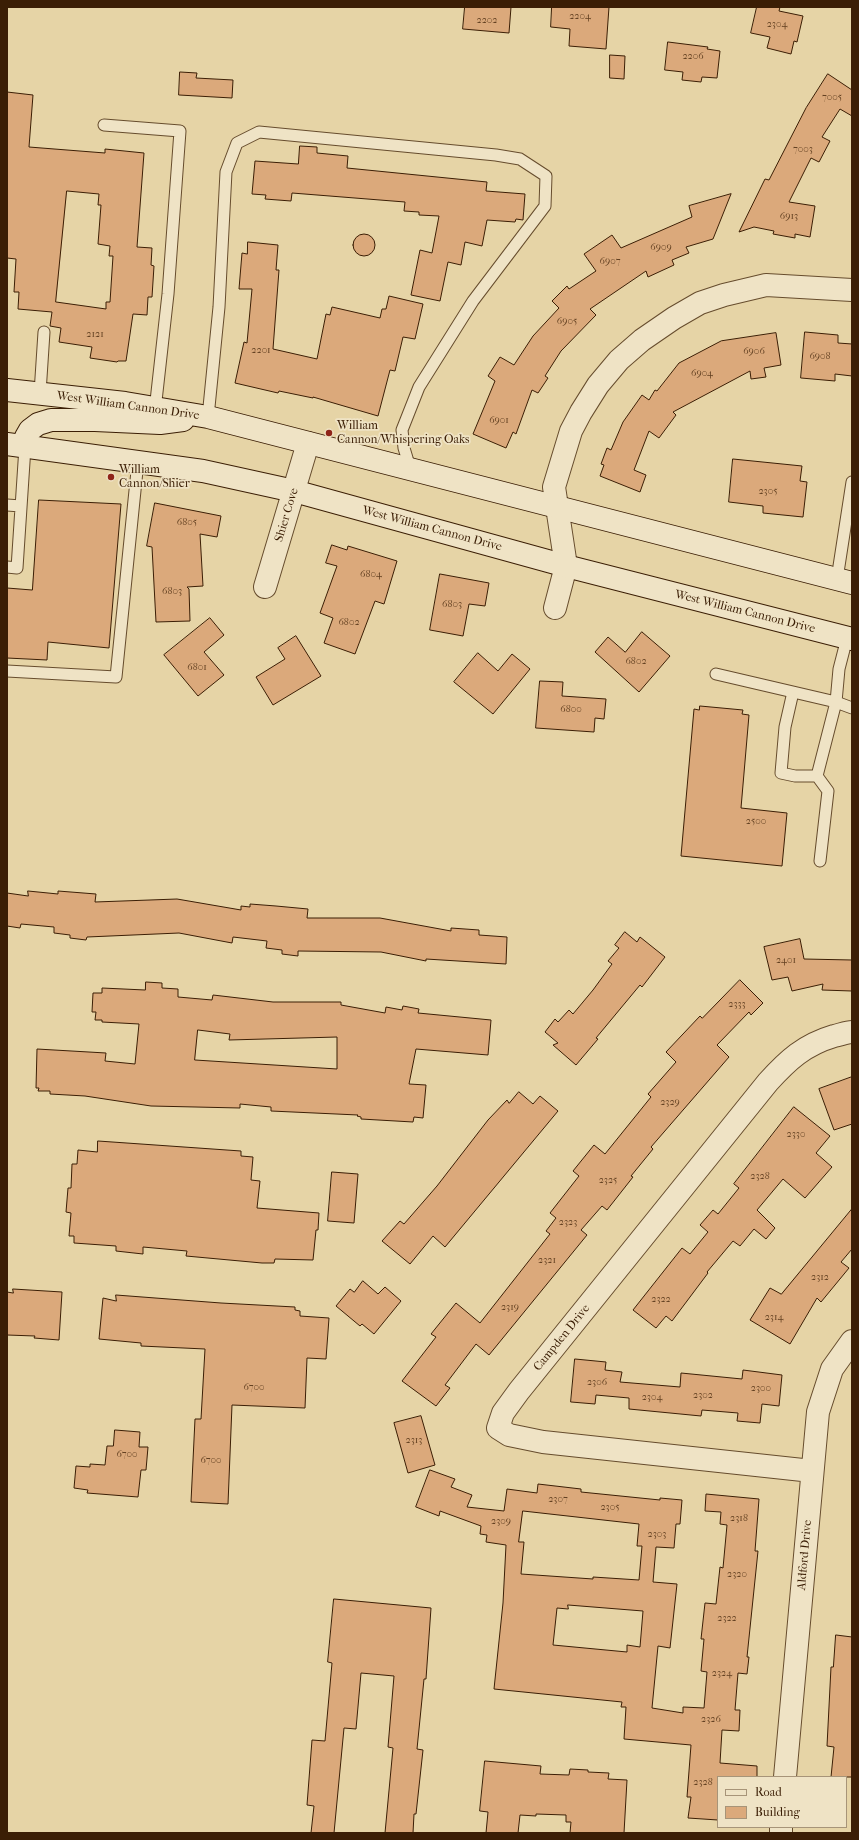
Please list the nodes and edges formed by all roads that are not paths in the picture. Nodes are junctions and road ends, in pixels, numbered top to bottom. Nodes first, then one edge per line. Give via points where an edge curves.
1 (104, 125) dead end
2 (852, 290) edge
3 (44, 332) dead end
4 (7, 390) edge
5 (40, 393) junction
6 (154, 415) junction
7 (208, 417) junction
8 (308, 443) junction
9 (16, 445) edge
10 (138, 461) junction
11 (410, 468) junction
12 (852, 482) edge
13 (294, 491) junction
14 (7, 505) edge
15 (21, 506) junction
16 (556, 506) junction
17 (566, 566) junction
18 (7, 567) edge
19 (845, 581) edge
20 (265, 587) dead end
21 (555, 608) dead end
22 (849, 638) edge
23 (7, 671) edge
24 (716, 674) dead end
25 (794, 692) junction
26 (836, 702) junction
27 (852, 708) edge
28 (817, 776) junction
29 (820, 861) dead end
30 (852, 1032) edge
31 (852, 1341) edge
32 (812, 1471) junction
33 (786, 1776) edge

1 - 6 lane via 180,131 168,294
2 - 16 street via 766,285 724,295 700,303 642,340 619,360 598,385 571,431 554,487
3 - 5 lane
4 - 5 street, West William Cannon Drive
5 - 6 street, West William Cannon Drive
6 - 7 street
6 - 9 street via 95,420 50,420 38,424
7 - 8 street, West William Cannon Drive
7 - 11 lane via 219,307 226,172 237,143 259,132 520,158 546,176 545,206 473,301 419,386 402,430
8 - 11 street, West William Cannon Drive
8 - 13 street, Shier Cove
9 - 10 street, West William Cannon Drive
9 - 15 lane
10 - 13 street, West William Cannon Drive via 203,471
10 - 23 lane via 116,677
11 - 16 street, West William Cannon Drive
12 - 19 lane
13 - 17 street, West William Cannon Drive
13 - 20 street, Shier Cove
14 - 15 lane
15 - 18 lane via 17,568
16 - 17 street
16 - 19 street, West William Cannon Drive
17 - 21 street
17 - 22 street, West William Cannon Drive
22 - 26 lane via 839,670
24 - 25 lane
25 - 26 lane
25 - 28 lane via 785,726 781,773
26 - 27 lane
26 - 28 lane
28 - 29 lane via 828,791
30 - 32 street, Campden Drive via 825,1039 802,1049 768,1082 519,1391 503,1414 498,1428 509,1435 543,1442
31 - 32 street, Aldford Drive via 832,1369 825,1387 818,1412
32 - 33 street, Aldford Drive

